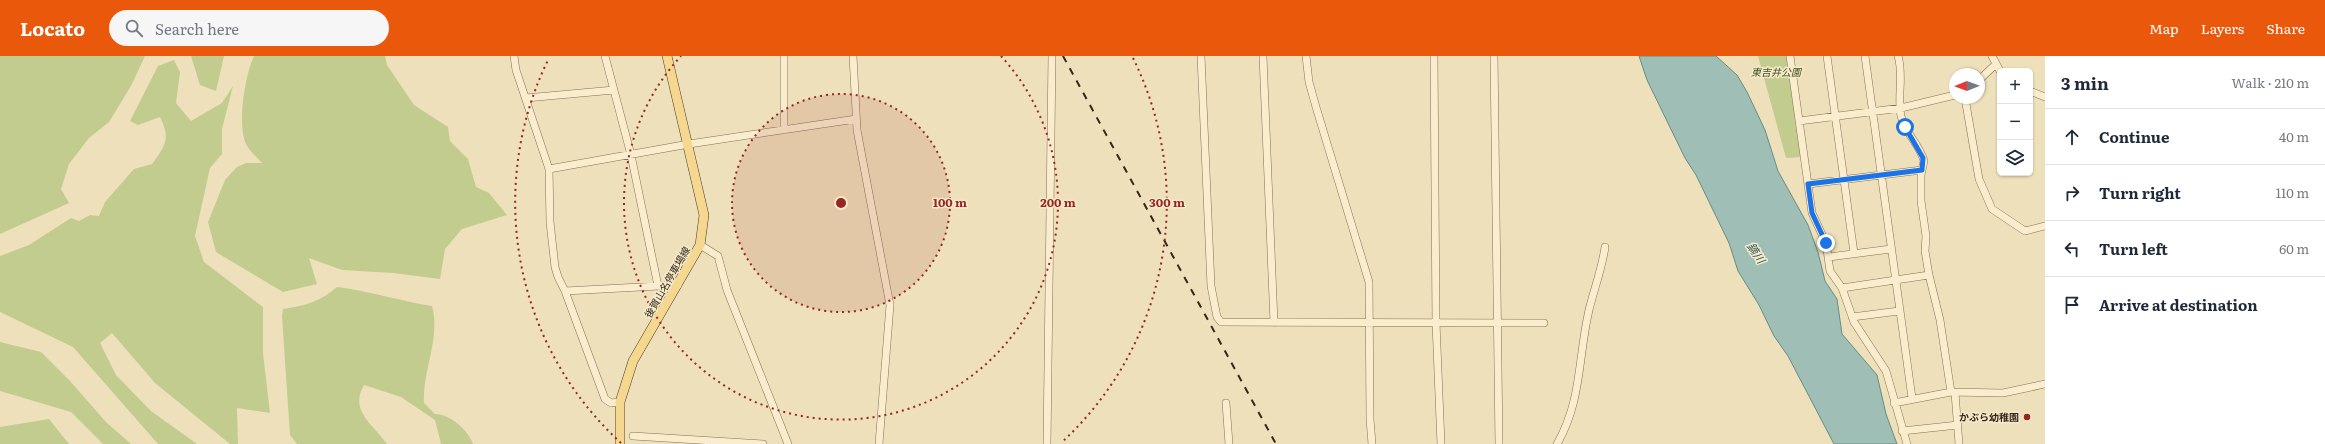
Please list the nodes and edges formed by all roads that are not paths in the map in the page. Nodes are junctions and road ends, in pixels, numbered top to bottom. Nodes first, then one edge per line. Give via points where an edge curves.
1 (514, 56) edge
2 (605, 56) edge
3 (667, 56) edge
4 (784, 56) edge
5 (853, 56) edge
6 (1052, 56) edge
7 (1201, 56) edge
8 (1263, 56) edge
9 (1306, 56) edge
10 (1434, 56) edge
11 (1494, 56) edge
12 (1790, 56) edge
13 (1827, 56) edge
14 (1865, 56) edge
15 (1898, 56) edge
16 (1992, 56) edge
17 (1998, 68) edge
18 (1997, 69) edge
19 (1985, 76) edge
20 (614, 90) junction
21 (2033, 92) edge
22 (1949, 96) edge
23 (2045, 97) edge
24 (526, 98) junction
25 (1966, 104) edge
26 (1901, 108) junction
27 (1873, 112) junction
28 (1835, 117) junction
29 (856, 118) junction
30 (1800, 121) junction
31 (784, 130) junction
32 (690, 144) junction
33 (631, 155) junction
34 (549, 169) junction
35 (1922, 170) junction
36 (1881, 174) junction
37 (1844, 179) junction
38 (1808, 184) junction
39 (2044, 229) edge
40 (700, 245) junction
41 (1605, 247) dead end
42 (1891, 249) junction
43 (1854, 253) junction
44 (1829, 257) junction
45 (1928, 275) junction
46 (1896, 280) junction
47 (678, 285) junction
48 (658, 286) junction
49 (1842, 288) junction
50 (565, 291) junction
51 (1899, 311) junction
52 (1852, 317) junction
53 (1274, 323) junction
54 (1370, 323) junction
55 (1436, 323) junction
56 (1497, 323) junction
57 (1544, 323) dead end
58 (2045, 384) edge
59 (1953, 393) junction
60 (1912, 398) junction
61 (620, 402) junction
62 (1226, 402) dead end
63 (1894, 403) junction
64 (1958, 425) junction
65 (1902, 431) junction
66 (633, 436) dead end
67 (715, 442) edge
68 (620, 444) edge
69 (763, 444) edge
70 (788, 444) edge
71 (879, 444) edge
72 (1047, 444) edge
73 (1229, 444) edge
74 (1372, 444) edge
75 (1441, 444) edge
76 (1498, 444) edge
77 (1557, 444) edge
78 (1906, 444) edge
79 (1959, 444) edge

1 - 24 street
2 - 20 street
3 - 32 main road, 後賀山名停車場線
4 - 31 street
5 - 29 street
6 - 72 street
7 - 53 street via 1211,286 1216,317 1221,322
8 - 53 street
9 - 54 street via 1309,82 1316,107 1367,271
10 - 55 street
11 - 56 street
12 - 30 street
13 - 28 street
14 - 27 street
15 - 26 street
16 - 17 street
18 - 19 street
20 - 24 street
20 - 33 street
21 - 23 street
22 - 26 street
24 - 34 street
25 - 39 street via 1979,179 1992,209 2025,231
26 - 27 street
26 - 35 street via 1905,127 1923,158
27 - 28 street
27 - 36 street
28 - 30 street
28 - 37 street
29 - 31 street
29 - 71 street via 890,305
30 - 38 street
31 - 32 street
32 - 33 street
32 - 40 main road, 後賀山名停車場線 via 704,214
33 - 34 street
33 - 48 street
34 - 50 street via 550,222 558,277
35 - 36 street
35 - 45 street via 1921,201
36 - 37 street
36 - 42 street
37 - 38 street
37 - 43 street
38 - 44 street via 1812,213 1826,243
40 - 47 main road, 後賀山名停車場線
40 - 70 street via 718,256 727,290
41 - 77 street via 1602,268 1589,310 1576,396 1566,427
42 - 43 street
42 - 46 street
43 - 44 street
44 - 49 street via 1830,271
45 - 46 street
45 - 59 street via 1940,320
46 - 49 street
46 - 51 street
47 - 48 street
47 - 61 main road, 後賀山名停車場線 via 633,361
48 - 50 street
49 - 52 street
50 - 61 street via 605,399 611,403
51 - 52 street
51 - 60 street
52 - 63 street via 1886,371
53 - 54 street
54 - 55 street
54 - 74 street
55 - 56 street
55 - 75 street
56 - 57 street
56 - 76 street
58 - 59 street via 2003,393
59 - 60 street
59 - 64 street
60 - 63 street
61 - 68 main road, 後賀山名停車場線
62 - 73 street
63 - 65 street
64 - 65 street
64 - 79 street
65 - 78 street
66 - 67 street
67 - 69 street

